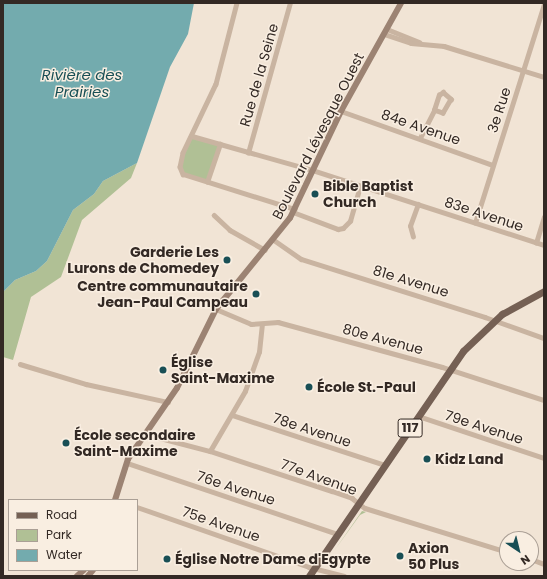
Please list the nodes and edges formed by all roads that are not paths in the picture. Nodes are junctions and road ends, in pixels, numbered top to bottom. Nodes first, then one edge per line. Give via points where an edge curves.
1 (237, 3) edge
2 (290, 3) edge
3 (401, 3) edge
4 (544, 6) edge
5 (386, 32) junction
6 (523, 70) junction
7 (544, 77) edge
8 (434, 110) junction
9 (341, 111) junction
10 (192, 136) junction
11 (420, 138) junction
12 (220, 144) junction
13 (248, 153) junction
14 (493, 164) junction
15 (312, 170) junction
16 (207, 182) junction
17 (360, 186) junction
18 (418, 204) junction
19 (294, 211) junction
20 (214, 215) dead end
21 (544, 217) edge
22 (475, 223) junction
23 (413, 237) dead end
24 (274, 240) junction
25 (536, 242) junction
26 (544, 245) edge
27 (265, 250) junction
28 (544, 292) edge
29 (216, 309) junction
30 (494, 321) junction
31 (262, 325) junction
32 (544, 338) edge
33 (20, 364) dead end
34 (449, 369) junction
35 (544, 400) edge
36 (168, 402) junction
37 (232, 415) junction
38 (418, 416) junction
39 (145, 434) junction
40 (210, 451) junction
41 (544, 458) edge
42 (127, 462) junction
43 (385, 465) junction
44 (116, 499) edge
45 (359, 503) junction
46 (138, 507) edge
47 (338, 534) junction
48 (499, 550) edge
49 (311, 573) edge
50 (344, 576) edge

1 - 10 street via 216,84
2 - 13 street, Rue de la Seine
3 - 5 street, Boulevard Lévesque Ouest
4 - 6 street, 3e Rue
5 - 6 street via 444,46
5 - 9 street, Boulevard Lévesque Ouest
6 - 7 street
6 - 14 street, 3e Rue
8 - 8 street via 445,112 450,103 449,95 443,92 439,95
8 - 11 street
9 - 11 street, 84e Avenue
9 - 15 street, Boulevard Lévesque Ouest
10 - 12 street, 83e Avenue
10 - 16 street via 183,153 180,167 183,174
11 - 14 street, 84e Avenue
12 - 13 street, 83e Avenue
12 - 16 street
13 - 15 street, 83e Avenue
14 - 22 street, 3e Rue
15 - 17 street, 83e Avenue
15 - 19 street, Boulevard Lévesque Ouest
16 - 19 street
17 - 18 street, 83e Avenue
17 - 19 street via 350,221 343,228 338,229
18 - 22 street, 83e Avenue
18 - 23 street via 410,226
19 - 24 street, Boulevard Lévesque Ouest
20 - 27 street via 230,230
21 - 25 street
22 - 25 street, 83e Avenue
24 - 27 street, Boulevard Lévesque Ouest
24 - 30 street, 81e Avenue via 301,259
25 - 26 street, 83e Avenue
27 - 29 street, Boulevard Lévesque Ouest
28 - 30 main road, 117 via 514,307
29 - 31 street, 80e Avenue via 251,324
29 - 36 street, Boulevard Lévesque Ouest
30 - 32 street, 81e Avenue
30 - 34 main road, 117 via 471,342
31 - 34 street, 80e Avenue via 278,322
31 - 37 street via 259,352 245,391
33 - 36 street via 86,384
34 - 35 street, 80e Avenue
34 - 38 main road, 117
36 - 39 street, Boulevard Lévesque Ouest
37 - 40 street
37 - 43 street, 78e Avenue
38 - 41 street, 79e Avenue
38 - 43 main road, 117
39 - 40 street, 77e Avenue
39 - 42 street, Boulevard Lévesque Ouest
40 - 45 street, 77e Avenue via 352,498
42 - 44 street, Boulevard Lévesque Ouest
42 - 47 street, 76e Avenue
43 - 45 main road, 117
45 - 47 main road, 117
45 - 48 street, 77e Avenue via 365,508
46 - 49 street, 75e Avenue
47 - 49 main road, 117
49 - 50 street, 75e Avenue

